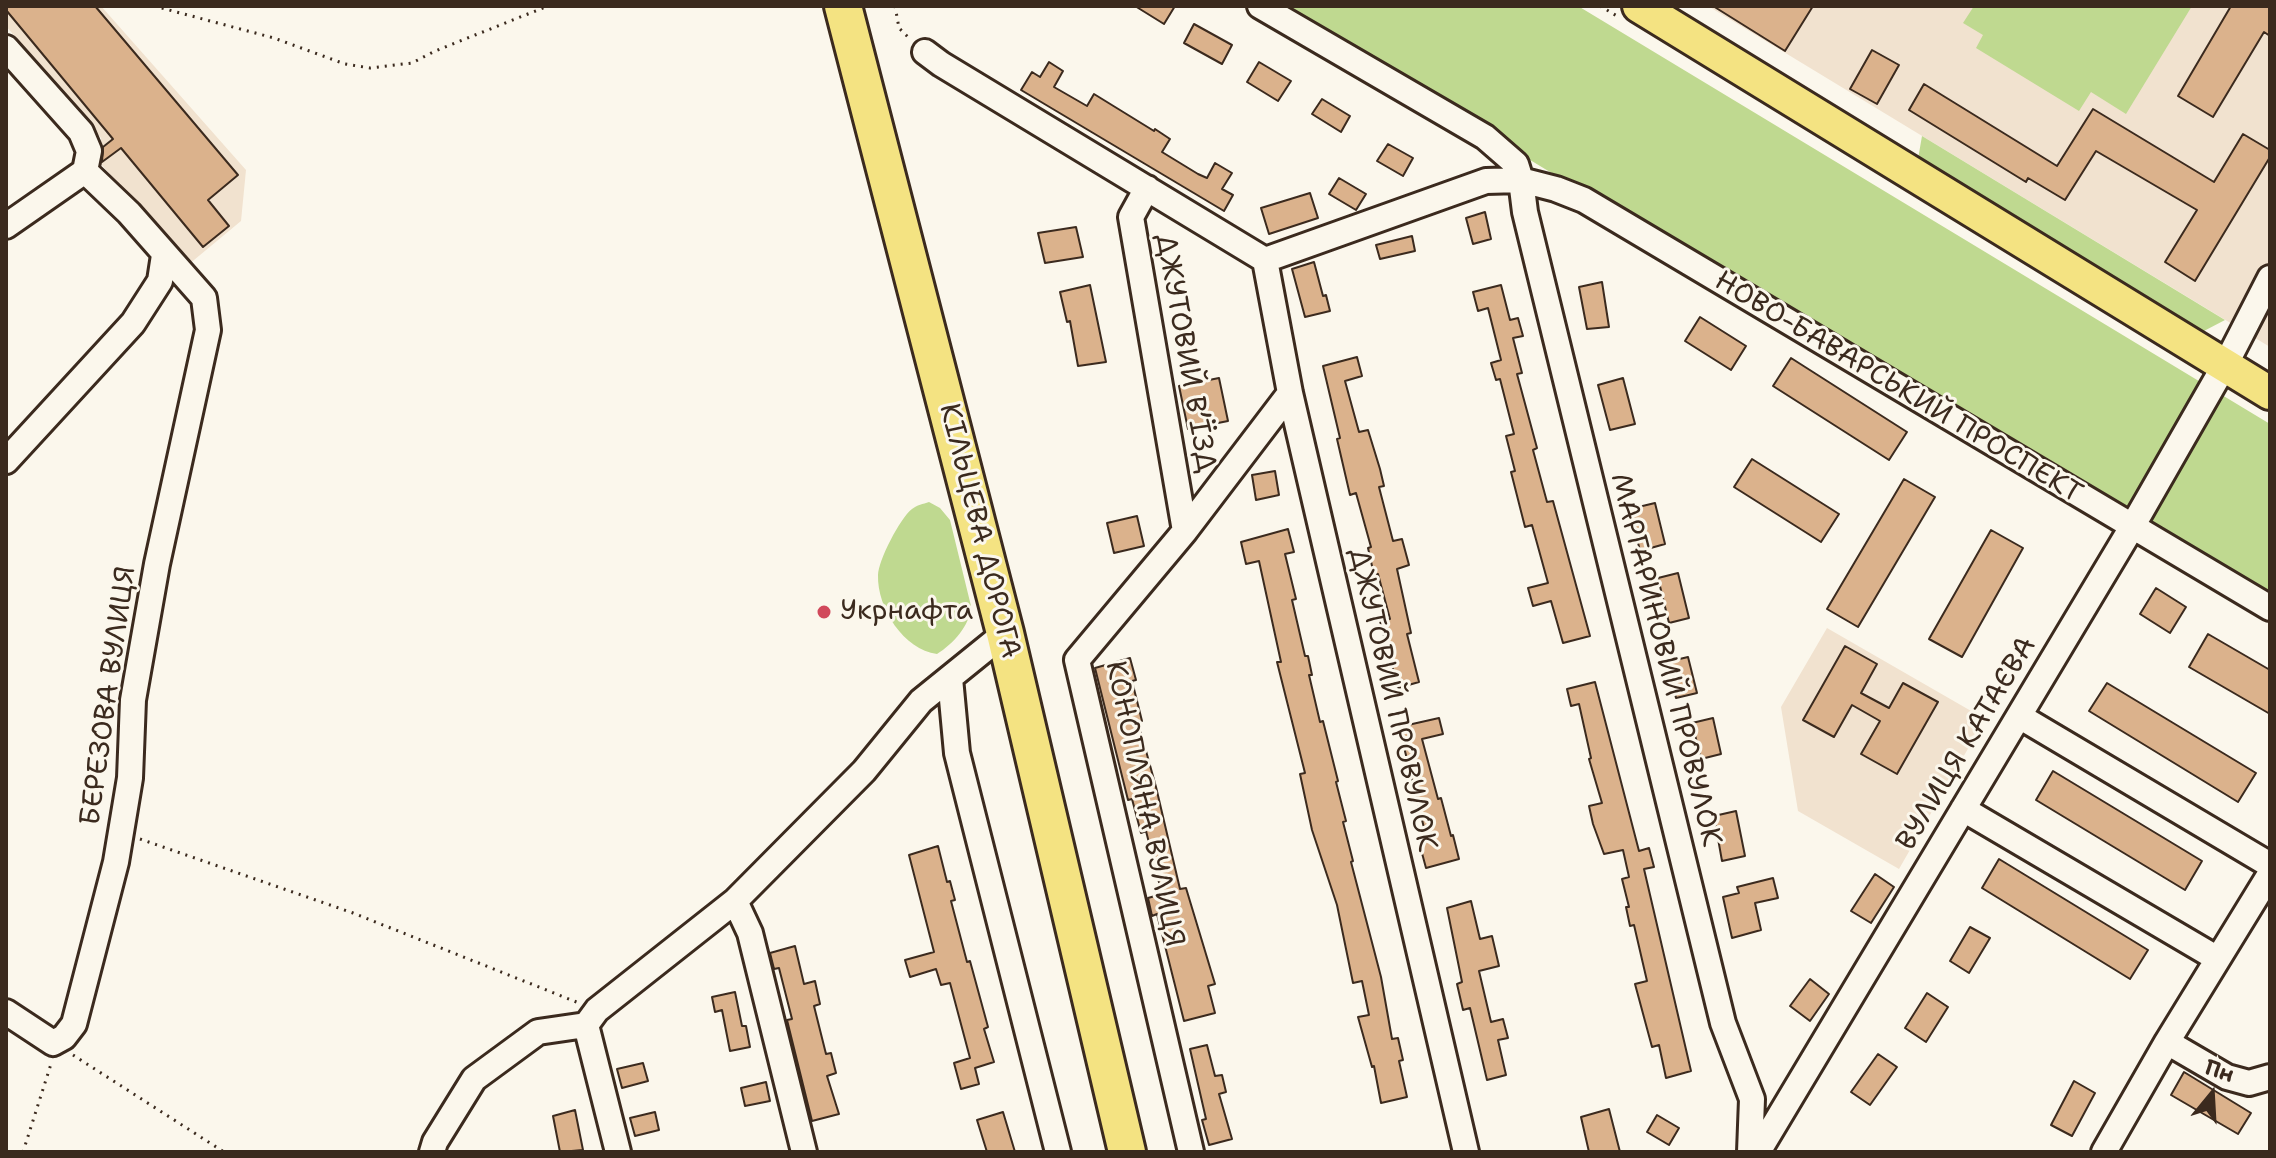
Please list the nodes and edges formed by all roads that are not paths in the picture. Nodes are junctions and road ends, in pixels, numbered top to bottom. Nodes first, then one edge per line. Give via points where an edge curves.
1 (843, 6) edge
2 (1260, 6) edge
3 (1639, 6) edge
4 (6, 48) edge
5 (925, 52) road end
6 (85, 171) junction
7 (1521, 180) junction
8 (1147, 188) junction
9 (6, 226) edge
10 (164, 255) junction
11 (1265, 260) junction
12 (2270, 278) edge
13 (2225, 365) junction
14 (1290, 393) junction
15 (2270, 393) edge
16 (6, 461) edge
17 (2132, 527) junction
18 (1185, 531) junction
19 (2270, 608) edge
20 (1005, 633) junction
21 (950, 678) junction
22 (2019, 716) junction
23 (1963, 809) junction
24 (2270, 865) edge
25 (2270, 874) edge
26 (735, 901) junction
27 (2218, 959) junction
28 (6, 1012) edge
29 (592, 1018) junction
30 (2167, 1042) junction
31 (2270, 1077) edge
32 (432, 1152) edge
33 (618, 1152) edge
34 (804, 1152) edge
35 (1058, 1152) edge
36 (1127, 1152) edge
37 (1191, 1152) edge
38 (1466, 1152) edge
39 (1750, 1152) edge
40 (1758, 1152) edge
41 (2104, 1152) edge

1 - 20 highway, КІЛЬЦЕВА ДОРОГА
2 - 7 street via 1485,137 1516,164
3 - 13 main road
4 - 6 street via 85,138
5 - 8 street
6 - 9 street
6 - 10 street
7 - 11 street, НОВО-БАВАРСЬКИЙ ПРОСПЕКТ via 1486,181
7 - 17 street, НОВО-БАВАРСЬКИЙ ПРОСПЕКТ via 1584,200
7 - 39 street, МАРГАРИНОВИЙ ПРОВУЛОК via 1723,1023 1752,1099
8 - 11 street
8 - 18 street, ДЖУТОВИЙ В’ЇЗД via 1131,217
10 - 16 street via 160,281 133,323
10 - 28 street, БЕРЕЗОВА ВУЛИЦЯ via 204,298 208,330 135,685 130,778 116,862 74,1024 55,1044
11 - 14 street, ДЖУТОВИЙ ПРОВУЛОК
12 - 13 street, ВУЛИЦЯ КАТАЄВА
13 - 15 main road
13 - 17 street, ВУЛИЦЯ КАТАЄВА
14 - 18 street, КОНОПЛЯНА ВУЛИЦЯ
14 - 38 street, ДЖУТОВИЙ ПРОВУЛОК
17 - 19 street, НОВО-БАВАРСЬКИЙ ПРОСПЕКТ
17 - 22 street, ВУЛИЦЯ КАТАЄВА
18 - 37 street, КОНОПЛЯНА ВУЛИЦЯ via 1077,660
20 - 21 street
20 - 36 highway, КІЛЬЦЕВА ДОРОГА
21 - 26 street via 921,701 864,771
21 - 35 street via 957,753
22 - 23 street, ВУЛИЦЯ КАТАЄВА
22 - 24 street
23 - 27 street
23 - 40 street, ВУЛИЦЯ КАТАЄВА
25 - 27 street
26 - 29 street
26 - 34 street via 750,933
27 - 30 street
29 - 32 street via 538,1032 474,1079
29 - 33 street
30 - 31 street via 2227,1077 2249,1083
30 - 41 street

